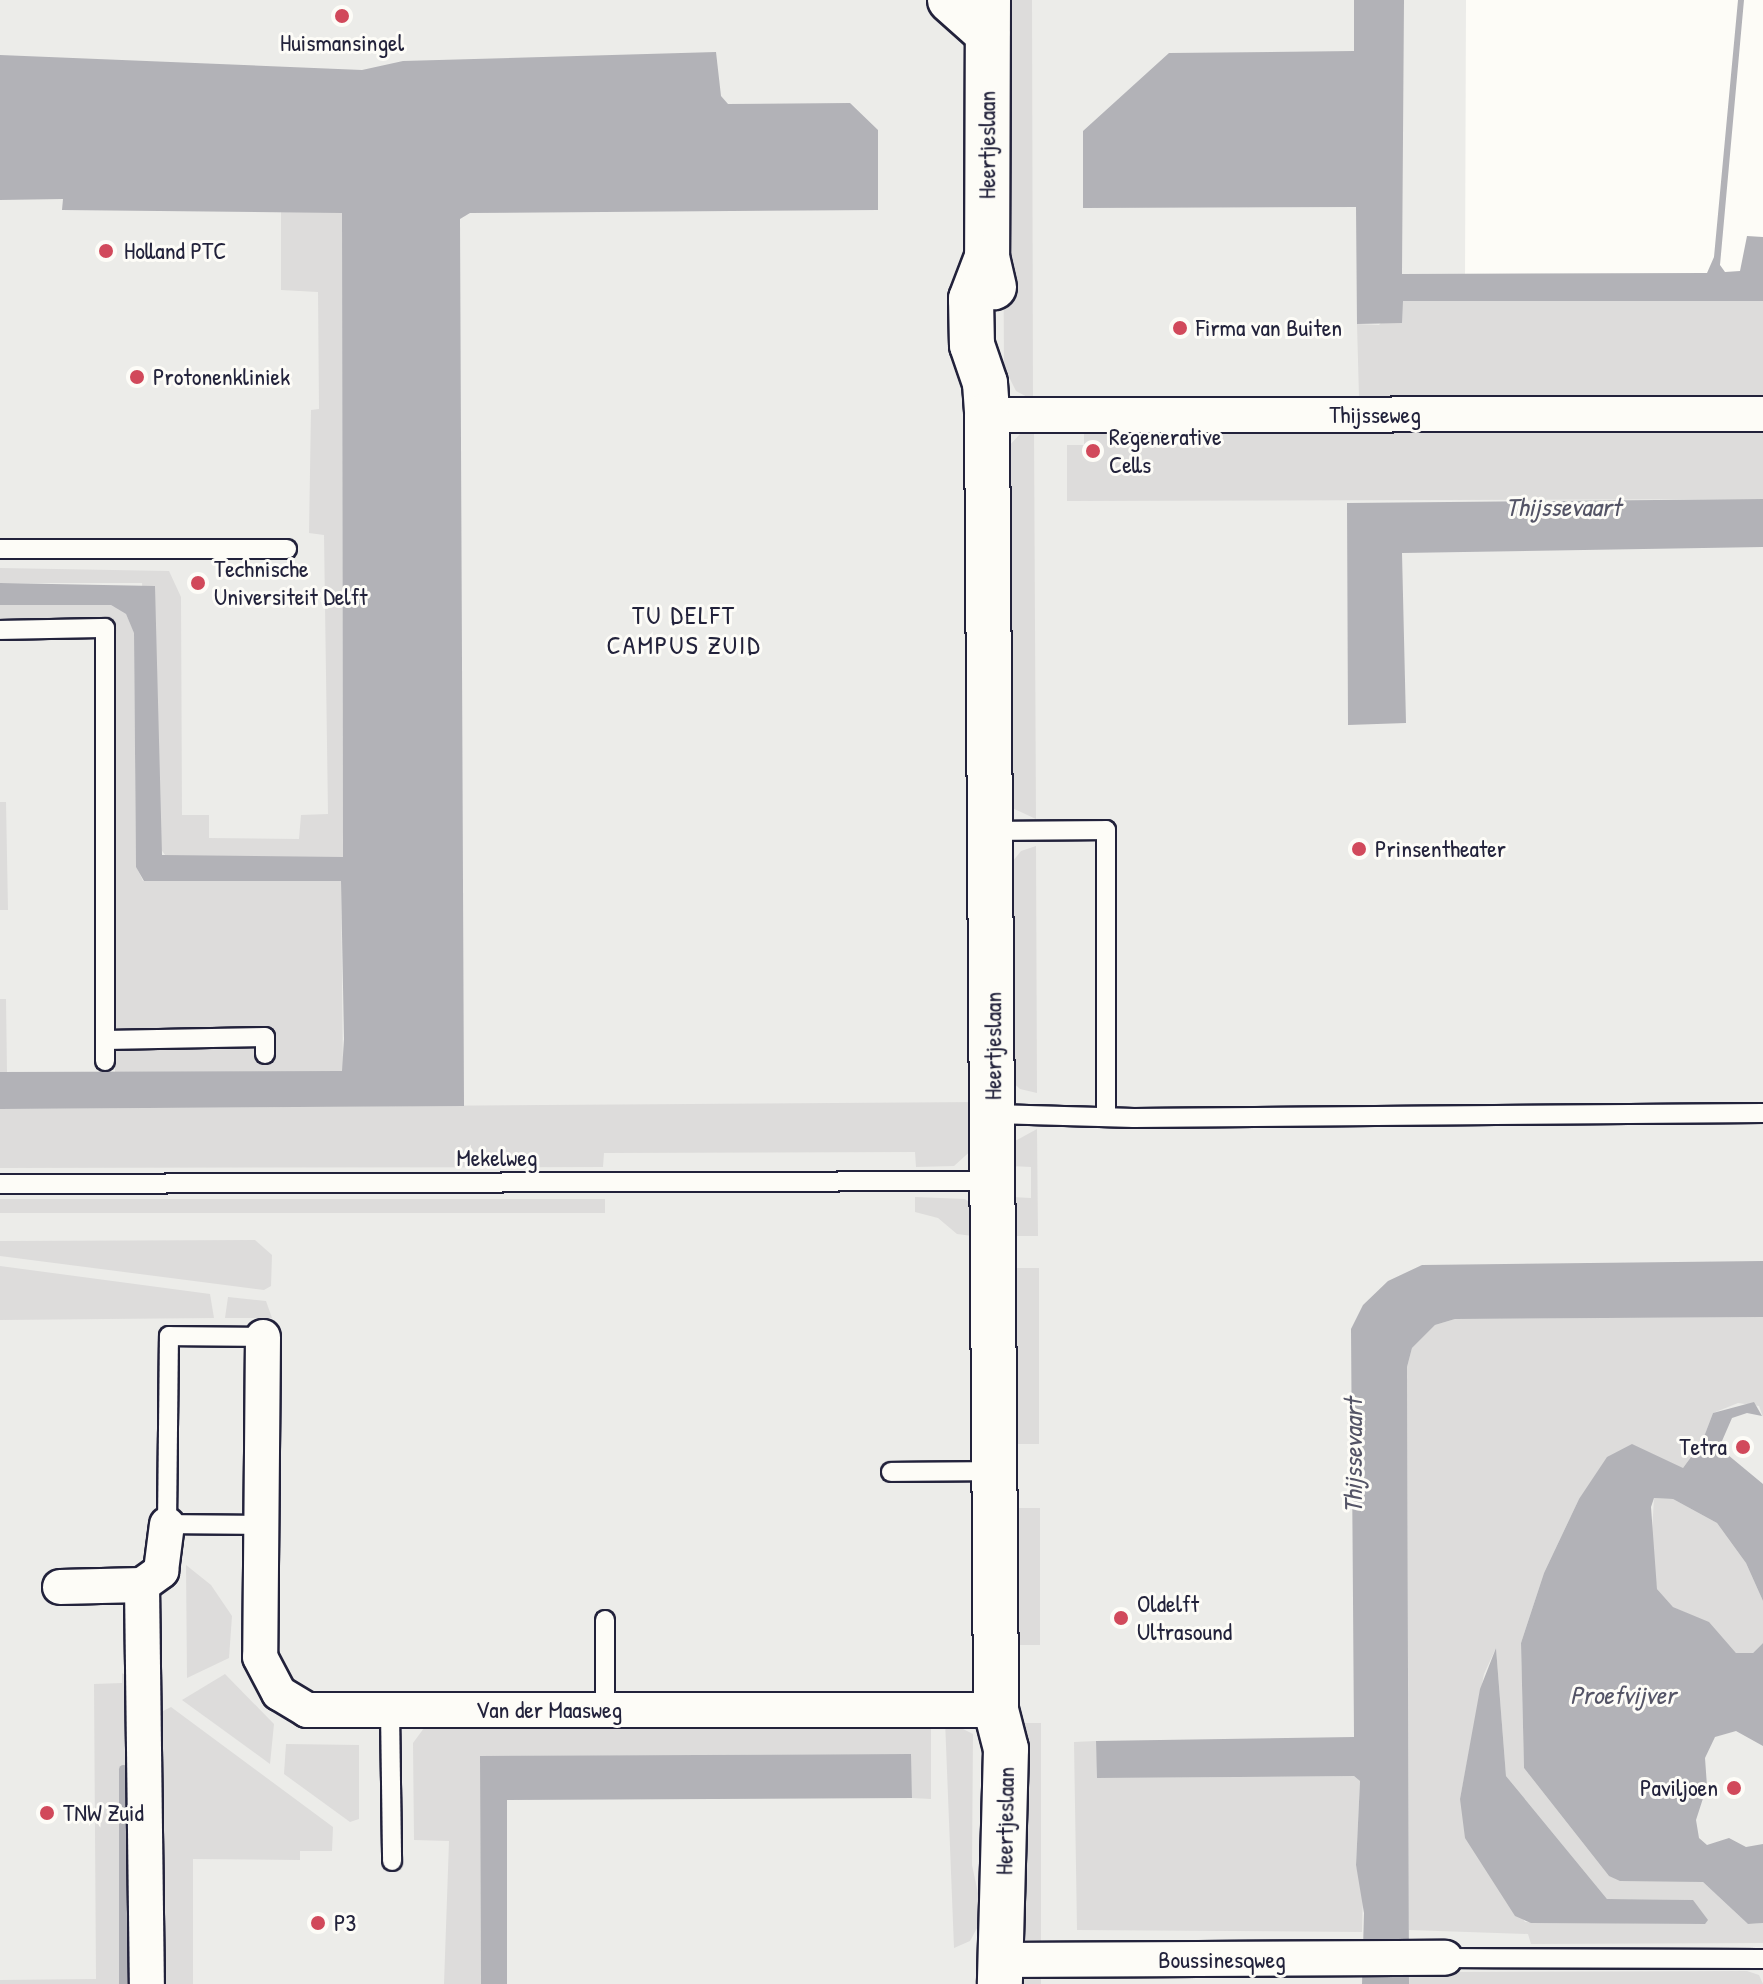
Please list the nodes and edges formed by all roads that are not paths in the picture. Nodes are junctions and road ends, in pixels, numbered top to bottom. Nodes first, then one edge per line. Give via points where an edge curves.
1 (950, 0) edge
2 (988, 17) edge
3 (986, 399) junction
4 (1763, 414) edge
5 (0, 549) edge
6 (287, 549) dead end
7 (0, 630) edge
8 (992, 831) junction
9 (105, 1040) junction
10 (265, 1054) dead end
11 (105, 1061) dead end
12 (1763, 1113) edge
13 (994, 1114) junction
14 (1106, 1114) junction
15 (995, 1181) junction
16 (0, 1184) edge
17 (263, 1337) joint
18 (997, 1471) junction
19 (891, 1472) dead end
20 (167, 1524) junction
21 (261, 1525) junction
22 (142, 1585) junction
23 (60, 1587) dead end
24 (605, 1620) dead end
25 (605, 1710) junction
26 (996, 1710) junction
27 (390, 1711) junction
28 (392, 1861) dead end
29 (1445, 1958) joint
30 (999, 1959) edge
31 (1763, 1959) edge
32 (147, 1984) edge

1 - 2 street, Heertjeslaan
2 - 3 street, Heertjeslaan via 987,257 997,317
3 - 4 street, Thijsseweg
3 - 8 street, Heertjeslaan
5 - 6 lane
7 - 9 lane via 105,628
8 - 13 street, Heertjeslaan
8 - 14 lane via 1106,830
9 - 10 lane via 265,1037
9 - 11 lane
12 - 14 lane via 1134,1118
13 - 14 lane
13 - 15 street, Heertjeslaan
15 - 16 lane, Mekelweg
15 - 18 street, Heertjeslaan
17 - 20 lane, Van der Maasweg via 169,1336
17 - 21 street, Van der Maasweg
18 - 19 lane
18 - 26 street, Heertjeslaan
20 - 21 lane
20 - 22 street via 161,1571
21 - 27 street, Van der Maasweg via 260,1657 279,1693 307,1710
22 - 23 street
22 - 32 street
24 - 25 lane
25 - 26 street, Van der Maasweg
25 - 27 street, Van der Maasweg
26 - 30 street, Heertjeslaan via 1006,1749 1006,1873
27 - 28 lane
29 - 30 street, Boussinesqweg
29 - 31 lane

